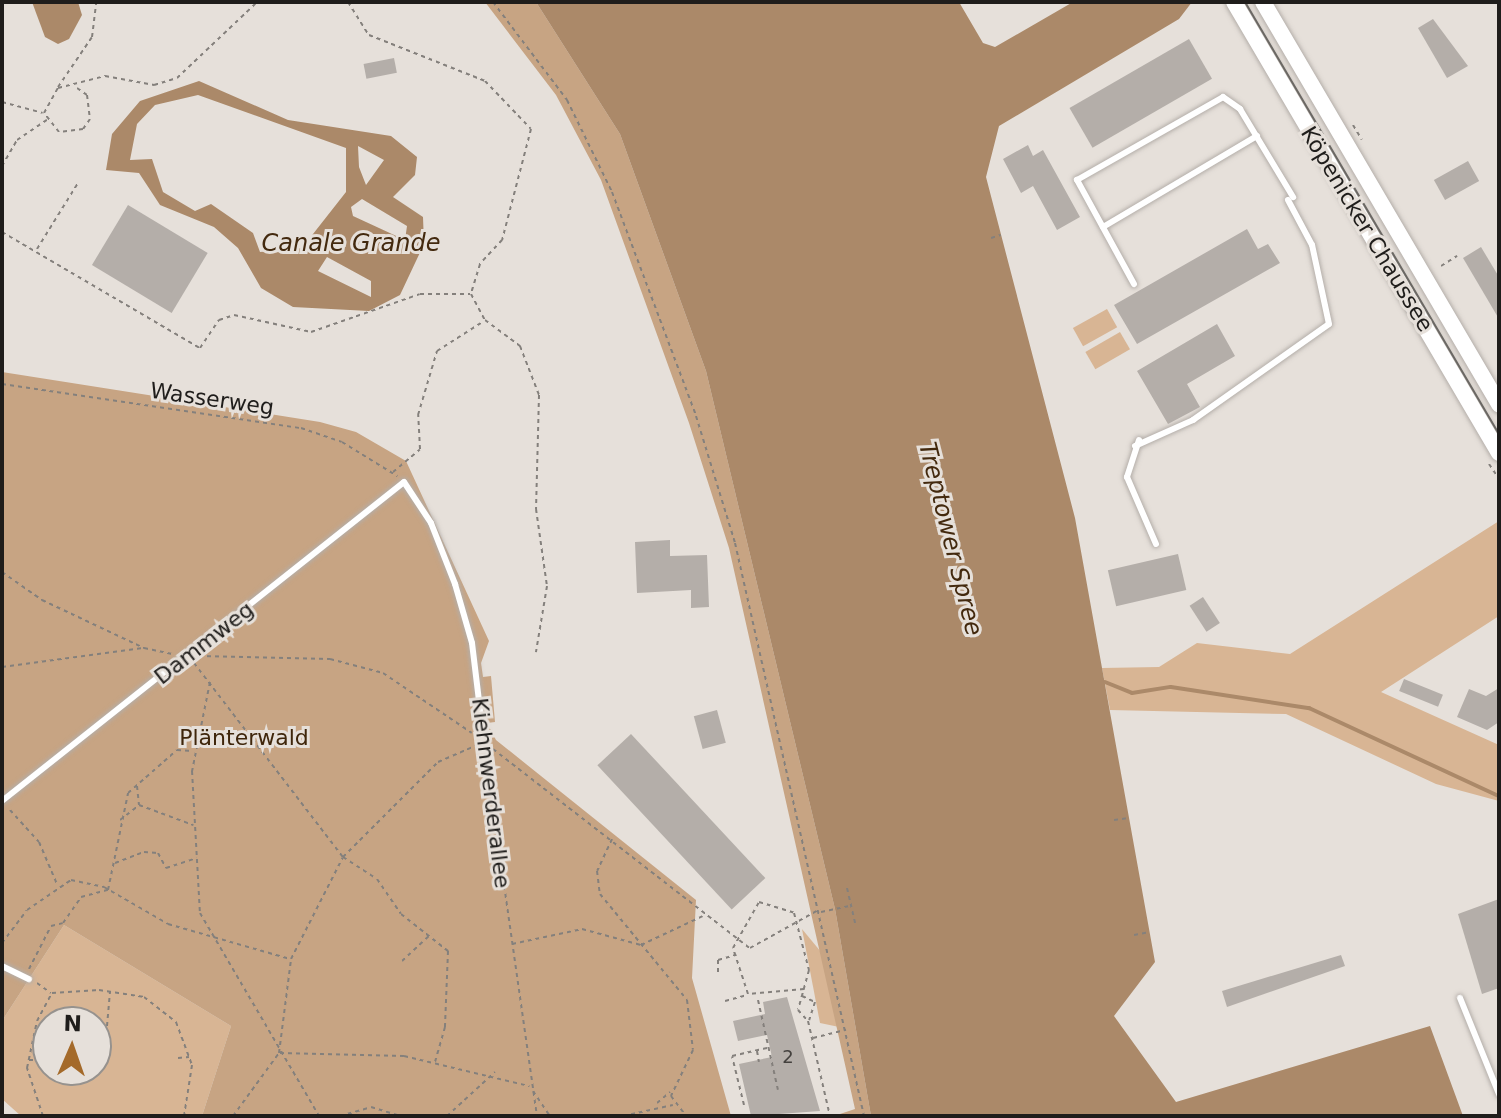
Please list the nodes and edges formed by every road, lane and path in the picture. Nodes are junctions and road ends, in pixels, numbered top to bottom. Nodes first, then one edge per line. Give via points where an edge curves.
1 (96, 2) edge
2 (257, 2) edge
3 (348, 2) edge
4 (493, 2) edge
5 (1263, 2) edge
6 (1235, 3) edge
7 (58, 88) junction
8 (77, 88) junction
9 (2, 102) edge
10 (44, 113) junction
11 (47, 120) junction
12 (1257, 136) junction
13 (1359, 158) junction
14 (2, 166) edge
15 (1332, 174) junction
16 (78, 183) dead end
17 (1103, 227) junction
18 (2, 232) edge
19 (1001, 235) dead end
20 (991, 238) dead end
21 (37, 249) junction
22 (1457, 256) dead end
23 (1441, 266) dead end
24 (1134, 284) dead end
25 (471, 294) junction
26 (485, 320) junction
27 (2, 384) edge
28 (1499, 405) edge
29 (1499, 453) edge
30 (393, 472) junction
31 (404, 482) junction
32 (1156, 544) dead end
33 (2, 572) edge
34 (144, 648) junction
35 (536, 652) dead end
36 (187, 657) junction
37 (2, 667) edge
38 (210, 681) junction
39 (484, 742) junction
40 (193, 751) junction
41 (137, 784) junction
42 (2, 801) edge
43 (139, 805) junction
44 (1129, 818) dead end
45 (1114, 820) dead end
46 (119, 821) junction
47 (195, 826) junction
48 (612, 839) junction
49 (197, 857) junction
50 (343, 857) junction
51 (114, 863) junction
52 (58, 886) junction
53 (847, 888) dead end
54 (108, 890) junction
55 (851, 905) junction
56 (821, 910) junction
57 (704, 916) junction
58 (796, 922) junction
59 (855, 923) dead end
60 (1150, 932) dead end
61 (432, 933) junction
62 (1134, 935) dead end
63 (210, 938) junction
64 (738, 940) junction
65 (2, 943) edge
66 (510, 944) junction
67 (641, 945) junction
68 (737, 955) junction
69 (291, 959) junction
70 (402, 961) dead end
71 (2, 966) edge
72 (718, 972) dead end
73 (26, 978) junction
74 (804, 989) junction
75 (110, 990) junction
76 (52, 993) junction
77 (748, 994) junction
78 (801, 996) junction
79 (758, 998) junction
80 (1460, 998) dead end
81 (725, 1001) dead end
82 (109, 1006) edge
83 (808, 1021) junction
84 (848, 1029) junction
85 (812, 1038) junction
86 (767, 1048) junction
87 (757, 1050) junction
88 (279, 1053) junction
89 (191, 1057) junction
90 (178, 1058) dead end
91 (27, 1059) junction
92 (32, 1059) edge
93 (435, 1062) junction
94 (759, 1062) dead end
95 (495, 1072) junction
96 (530, 1087) junction
97 (672, 1089) junction
98 (778, 1090) dead end
99 (1499, 1094) edge
100 (656, 1104) junction
101 (674, 1105) junction
102 (744, 1105) dead end
103 (43, 1116) edge
104 (184, 1116) edge
105 (233, 1116) edge
106 (319, 1116) edge
107 (340, 1116) edge
108 (400, 1116) edge
109 (447, 1116) edge
110 (537, 1116) edge
111 (550, 1116) edge
112 (623, 1116) edge
113 (686, 1116) edge
114 (830, 1116) edge
115 (864, 1116) edge

1 - 7 path via 92,37 68,63
2 - 8 path via 177,78 154,85 105,76
3 - 25 path via 369,35 485,81 531,129 502,240 480,264
4 - 56 path via 574,113 612,192 696,416 735,543
5 - 13 main road, Köpenicker Chaussee
6 - 15 main road, Köpenicker Chaussee
7 - 8 path
7 - 10 path
8 - 11 path via 92,107 83,129 59,132
9 - 10 path
10 - 11 path
11 - 14 path via 17,140
12 - 17 lane
12 - 17 lane via 1223,97 1077,180
12 - 32 lane via 1312,245 1329,324 1193,420 1137,443 1127,477
13 - 15 lane
13 - 28 main road, Köpenicker Chaussee
15 - 29 main road, Köpenicker Chaussee
16 - 21 path
17 - 24 lane
18 - 21 path
19 - 20 path
21 - 25 path via 200,348 219,320 234,315 311,332 420,294
22 - 23 path
25 - 26 path
26 - 30 path via 437,351 418,415 420,449
26 - 35 path via 520,346 539,395 536,509 547,586
27 - 30 path, Wasserweg via 301,428
30 - 31 path, Wasserweg
31 - 36 lane, Dammweg
31 - 39 lane, Kiehnwerderallee via 431,523 455,584 472,643
33 - 34 path
34 - 36 path
34 - 37 path
36 - 38 path
36 - 39 path via 330,659 383,673
36 - 42 lane, Dammweg
38 - 40 path
38 - 50 path
39 - 48 path
39 - 50 path via 438,762
39 - 66 path, Kiehnwerderallee
40 - 41 path via 177,750
40 - 47 path
41 - 43 path
41 - 46 path
42 - 52 path via 39,842
43 - 46 path
43 - 47 path
44 - 45 path
46 - 51 path
47 - 49 path
48 - 57 path
48 - 67 path via 597,871 600,894
49 - 51 path via 166,868 158,853 144,852
49 - 63 path
50 - 61 path via 377,879 401,914
50 - 69 path
51 - 54 path
52 - 54 path via 90,882
52 - 65 path
53 - 55 path
54 - 63 path
54 - 73 path via 81,897 63,923 51,926
55 - 56 path
55 - 59 path
56 - 58 path
56 - 84 path
57 - 64 path
57 - 67 path
58 - 64 path via 750,948
58 - 64 path via 794,913 759,902
58 - 74 path via 809,970
60 - 62 path
61 - 70 path
61 - 93 path via 448,951 445,1027
63 - 69 path
63 - 88 path
64 - 68 path
66 - 67 path via 582,929
66 - 96 path, Kiehnwerderallee
67 - 97 path via 687,1000 693,1050
68 - 72 path via 718,960
68 - 77 path
69 - 88 path
71 - 73 lane
73 - 76 path
74 - 78 path
74 - 79 path
75 - 76 path
75 - 82 path
75 - 89 path via 157,1004 176,1022
76 - 91 path
77 - 79 path
77 - 81 path
78 - 83 path via 798,1010
78 - 83 path via 815,1002
79 - 86 path
80 - 99 lane
83 - 85 path
84 - 85 path
84 - 115 path
85 - 114 path
86 - 87 path
86 - 98 path
87 - 94 path
87 - 102 path via 732,1056
88 - 93 path
88 - 105 path
88 - 106 path
89 - 90 path
89 - 104 path
91 - 92 path
91 - 103 path
93 - 95 path
95 - 96 path
95 - 109 path
96 - 110 path, Kiehnwerderallee
96 - 111 path
97 - 100 path
97 - 101 path
100 - 101 path
100 - 112 path
101 - 113 path
107 - 108 path via 371,1107

